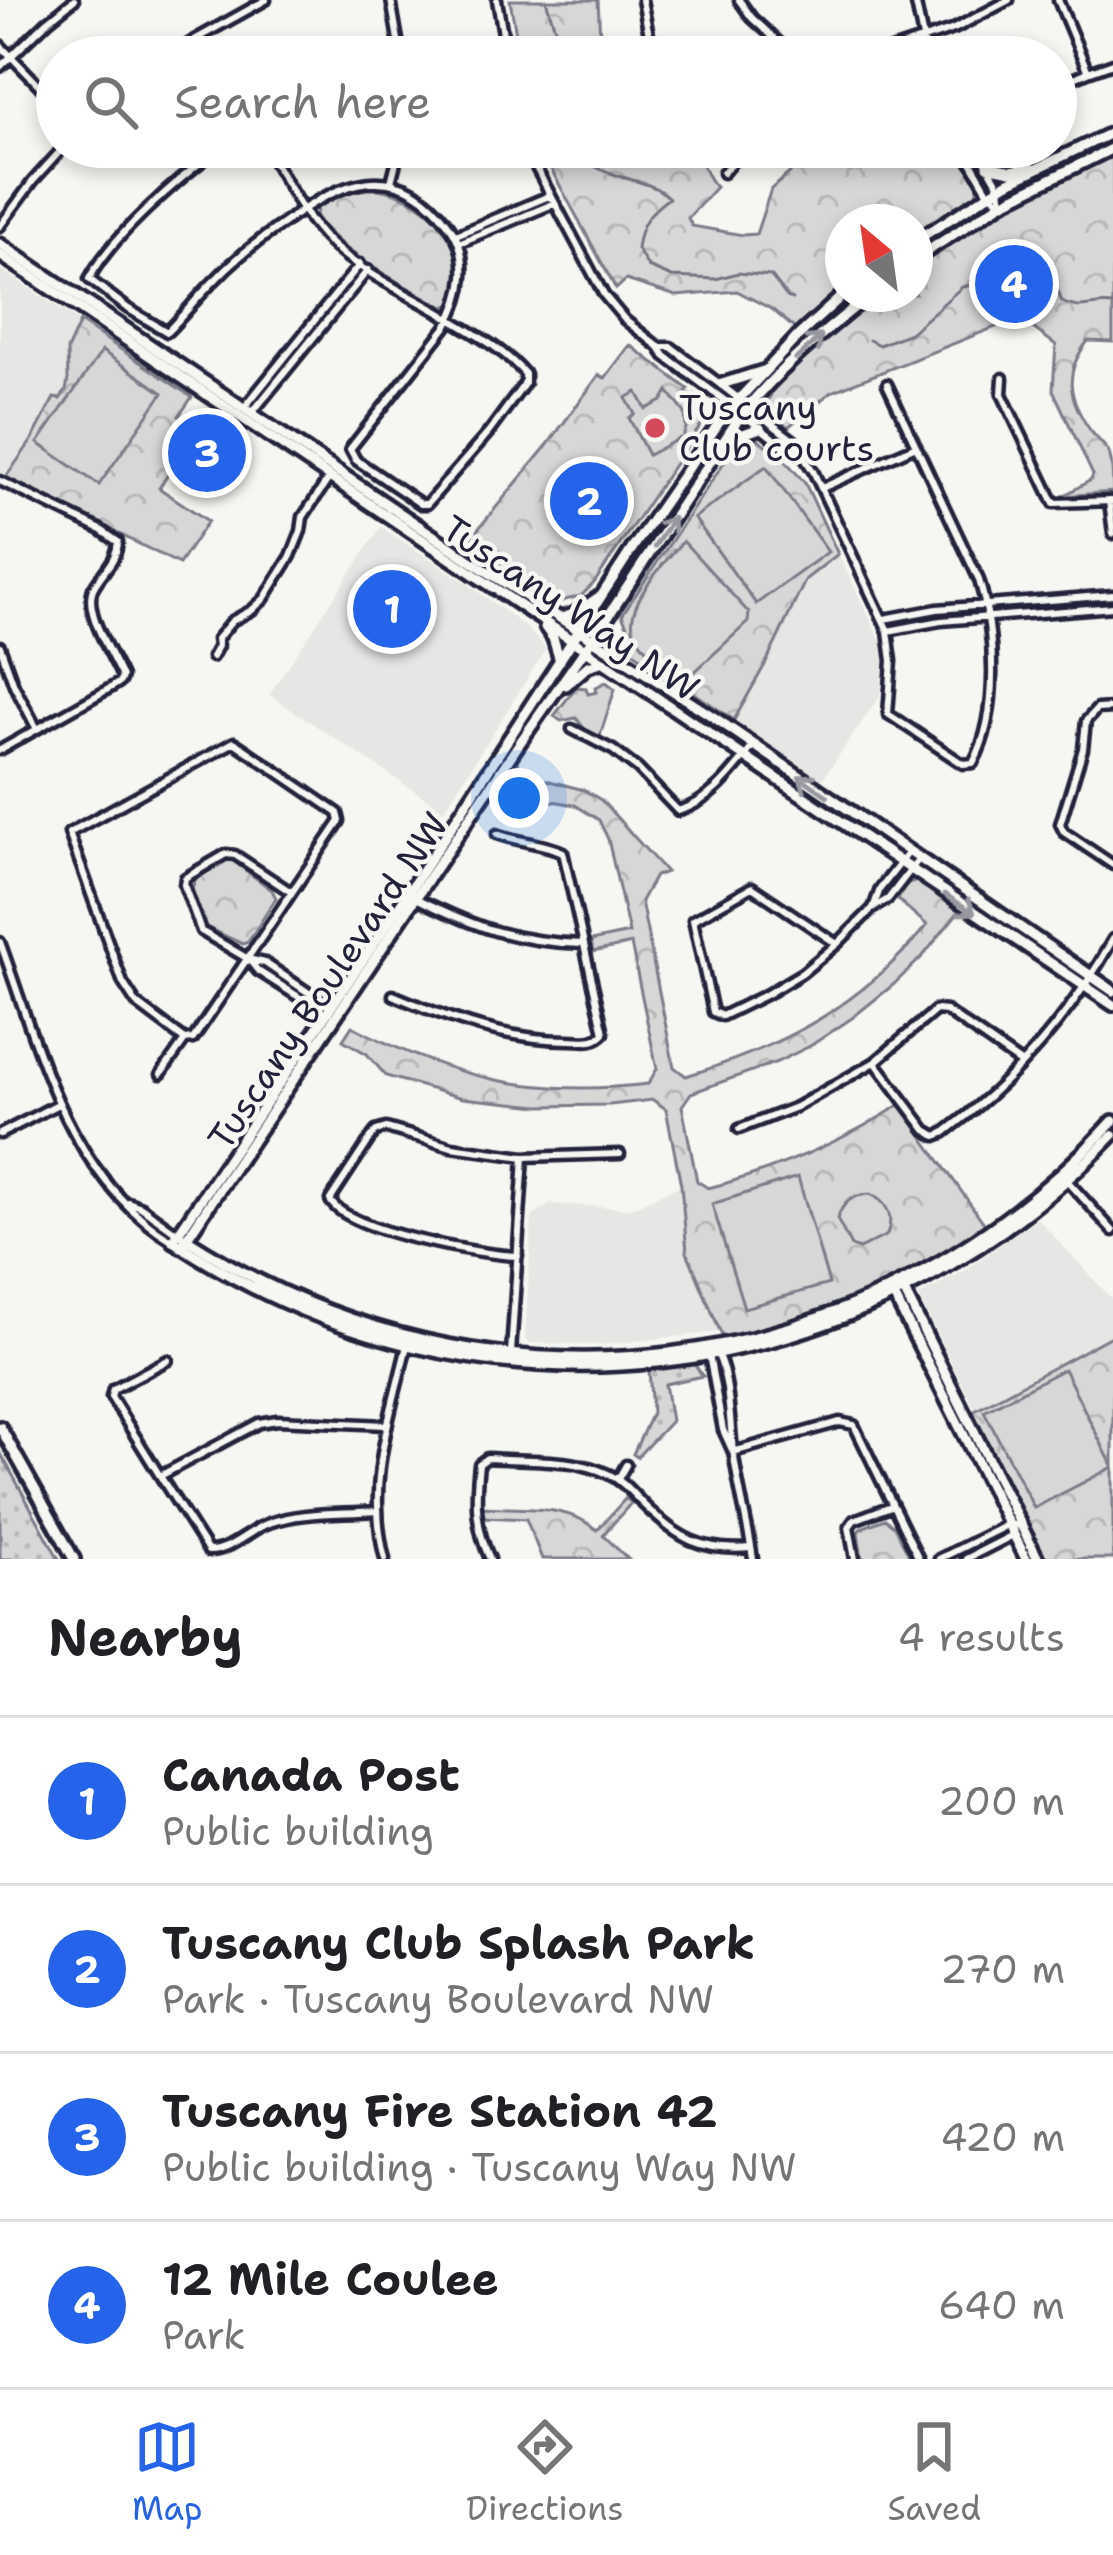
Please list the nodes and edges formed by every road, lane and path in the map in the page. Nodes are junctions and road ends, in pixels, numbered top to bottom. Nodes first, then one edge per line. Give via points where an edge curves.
1 (74, 0) edge
2 (266, 0) edge
3 (392, 0) edge
4 (497, 0) edge
5 (642, 0) edge
6 (739, 0) edge
7 (916, 0) edge
8 (1009, 0) edge
9 (1058, 0) edge
10 (201, 36) edge
11 (398, 36) edge
12 (503, 36) edge
13 (650, 36) edge
14 (772, 36) edge
15 (922, 36) edge
16 (932, 36) edge
17 (1073, 36) edge
18 (0, 45) edge
19 (1077, 46) edge
20 (10, 56) junction
21 (1113, 63) edge
22 (0, 67) edge
23 (1088, 73) junction
24 (1077, 77) edge
25 (36, 83) edge
26 (1113, 132) edge
27 (1077, 148) edge
28 (1113, 148) edge
29 (1077, 166) edge
30 (45, 168) edge
31 (194, 168) edge
32 (279, 168) edge
33 (395, 168) edge
34 (535, 168) edge
35 (727, 168) edge
36 (978, 168) edge
37 (989, 168) edge
38 (1035, 168) edge
39 (1073, 168) edge
40 (723, 172) dead end
41 (391, 182) junction
42 (995, 190) junction
43 (551, 200) junction
44 (1002, 203) junction
45 (304, 208) junction
46 (0, 226) edge
47 (933, 230) edge
48 (458, 239) junction
49 (0, 244) edge
50 (933, 247) edge
51 (0, 255) edge
52 (360, 264) junction
53 (368, 270) junction
54 (825, 312) edge
55 (850, 312) edge
56 (451, 320) junction
57 (659, 347) junction
58 (763, 370) junction
59 (1003, 378) dead end
60 (722, 384) junction
61 (887, 384) dead end
62 (735, 402) junction
63 (746, 409) junction
64 (246, 413) junction
65 (760, 428) junction
66 (722, 442) junction
67 (916, 446) junction
68 (799, 453) junction
69 (332, 474) junction
70 (0, 482) edge
71 (822, 488) junction
72 (1111, 501) edge
73 (1113, 534) edge
74 (603, 594) junction
75 (1113, 596) edge
76 (986, 605) junction
77 (1113, 607) edge
78 (988, 616) junction
79 (560, 618) junction
80 (883, 619) junction
81 (605, 621) junction
82 (542, 622) junction
83 (580, 631) junction
84 (888, 631) junction
85 (593, 638) junction
86 (572, 642) junction
87 (0, 646) edge
88 (585, 650) junction
89 (212, 657) dead end
90 (623, 658) junction
91 (560, 661) junction
92 (601, 662) junction
93 (548, 700) junction
94 (1113, 708) edge
95 (38, 729) junction
96 (572, 730) dead end
97 (754, 745) junction
98 (0, 750) edge
99 (744, 757) junction
100 (497, 834) dead end
101 (914, 856) junction
102 (1113, 865) edge
103 (905, 867) junction
104 (291, 892) junction
105 (412, 895) junction
106 (1113, 939) edge
107 (0, 942) edge
108 (584, 944) junction
109 (837, 944) junction
110 (248, 959) junction
111 (1089, 981) junction
112 (1113, 991) edge
113 (393, 995) dead end
114 (1113, 1004) edge
115 (330, 1012) junction
116 (184, 1040) junction
117 (875, 1062) junction
118 (1022, 1064) junction
119 (160, 1074) dead end
120 (58, 1104) junction
121 (1113, 1121) edge
122 (739, 1129) dead end
123 (0, 1134) edge
124 (1113, 1135) edge
125 (620, 1154) dead end
126 (524, 1157) junction
127 (1064, 1177) junction
128 (1113, 1231) edge
129 (180, 1240) junction
130 (518, 1256) junction
131 (897, 1289) junction
132 (408, 1342) junction
133 (714, 1352) junction
134 (511, 1359) junction
135 (168, 1360) dead end
136 (386, 1425) junction
137 (0, 1427) edge
138 (733, 1452) junction
139 (626, 1466) dead end
140 (160, 1476) junction
141 (618, 1479) junction
142 (892, 1505) junction
143 (376, 1511) junction
144 (1015, 1529) junction
145 (752, 1548) junction
146 (74, 1559) edge
147 (385, 1559) edge
148 (490, 1559) edge
149 (753, 1559) edge
150 (855, 1559) edge
151 (919, 1559) edge
152 (939, 1559) edge
153 (966, 1559) edge
154 (1026, 1559) edge
155 (1037, 1559) edge

1 - 20 street
2 - 10 street
3 - 11 street
4 - 12 street
5 - 13 street
6 - 14 street
7 - 15 street
8 - 16 street
9 - 17 street
18 - 20 street
19 - 23 street
20 - 22 street
20 - 25 street
21 - 23 street
23 - 24 street
26 - 27 street
28 - 29 street
30 - 46 street
31 - 45 street via 91,274 90,282 166,332 242,254
32 - 45 street
33 - 41 street
34 - 43 street
35 - 40 street
36 - 42 street
37 - 42 street
38 - 42 street
39 - 44 street
41 - 45 street via 351,184
41 - 48 street via 431,202
42 - 44 street
42 - 47 street
43 - 48 street
43 - 57 street via 604,295
44 - 50 street
45 - 52 street via 329,242
48 - 56 street via 464,280
49 - 64 street, Tuscany Way NW
51 - 64 street, Tuscany Way NW
52 - 53 street
52 - 64 street
53 - 56 street
53 - 64 street
54 - 58 street, Tuscany Boulevard NW
63 -> 55 street, Tuscany Boulevard NW
56 - 56 street via 350,452 421,504 525,383 514,360
57 - 60 street via 671,347
57 - 62 street
58 - 60 street
58 - 62 street, Tuscany Boulevard NW
59 - 72 street via 1002,394 1054,502
60 - 62 street
61 - 67 street
62 - 63 street
62 - 74 street, Tuscany Boulevard NW
63 - 65 street
63 - 66 street, Tuscany Boulevard NW
63 - 68 street via 793,440
64 - 69 street, Tuscany Way NW
65 - 66 street
65 - 68 street
81 -> 66 street, Tuscany Boulevard NW
67 - 71 street
67 - 76 street
68 - 71 street
69 - 79 street, Tuscany Way NW
69 - 82 street, Tuscany Way NW
69 - 89 street via 264,599 232,621
70 - 95 street via 118,542 90,603 120,682
71 - 80 street
72 - 73 street
74 - 79 street
74 - 83 street, Tuscany Boulevard NW
75 - 76 street
76 - 78 street
76 - 80 street
77 - 78 street
78 - 84 street
78 - 84 street via 993,664 974,763 888,713
79 - 83 street, Tuscany Way NW
80 - 84 street
81 - 85 street, Tuscany Boulevard NW
81 - 90 street
82 - 86 street, Tuscany Way NW
82 - 91 street
83 - 85 street, Tuscany Way NW
83 - 86 street, Tuscany Boulevard NW
85 - 88 street, Tuscany Boulevard NW
85 - 90 street, Tuscany Way NW
86 - 88 street, Tuscany Way NW
86 - 91 street, Tuscany Boulevard NW
87 - 95 street
88 - 92 street, Tuscany Way NW
88 - 93 street, Tuscany Boulevard NW
90 - 97 street, Tuscany Way NW
91 - 105 street, Tuscany Boulevard NW
92 - 93 street
92 - 99 street, Tuscany Way NW
93 - 105 street, Tuscany Boulevard NW
94 - 102 street via 1097,709 1086,721 1060,824
95 - 98 street
96 - 99 street via 638,769 678,811 694,806
97 - 99 street
101 -> 97 street, Tuscany Way NW
99 - 103 street, Tuscany Way NW
100 - 108 street via 563,852
101 - 103 street
101 - 111 street, Tuscany Way NW
103 - 109 street
103 -> 111 street, Tuscany Way NW
104 - 110 street
104 - 110 street via 235,855 185,878 201,931
104 - 116 street via 338,813 234,742 69,833 122,983
105 - 108 street via 511,937
105 - 115 street, Tuscany Boulevard NW
106 - 111 street
107 - 120 street
108 - 113 street via 604,1034 596,1041 484,1028
109 - 109 street via 802,973 722,1016 713,1012 693,920 752,887
110 - 115 street
110 - 116 street via 193,1039
111 - 112 street, Tuscany Way NW
111 - 114 street, Tuscany Way NW
111 - 118 street
115 - 129 street, Tuscany Boulevard NW
116 - 119 street
117 - 118 street via 936,1010
117 - 118 street via 936,1136
117 - 122 street
120 - 123 street
120 - 129 street via 100,1174
121 - 127 street
124 - 127 street
125 - 126 street
126 - 130 street
126 - 130 street via 386,1128 372,1136 330,1200 346,1216 422,1241
127 - 128 street
127 - 131 street
129 - 132 street via 298,1300
130 - 134 street
131 - 133 street
131 - 144 street
132 - 134 street
132 - 136 street
133 - 134 street via 595,1366
133 - 138 street
135 - 140 street via 111,1397
136 - 140 street via 259,1423
136 - 143 street
137 - 146 street
138 - 142 street via 854,1424
138 - 145 street
139 - 141 street
140 - 143 street via 208,1551 271,1522
141 - 145 street via 690,1541
141 - 148 street via 587,1466 487,1458 479,1465 475,1510
142 - 150 street via 849,1526
142 - 151 street
143 - 147 street
144 - 152 street
144 - 153 street
144 - 154 street
144 - 155 street
145 - 149 street

